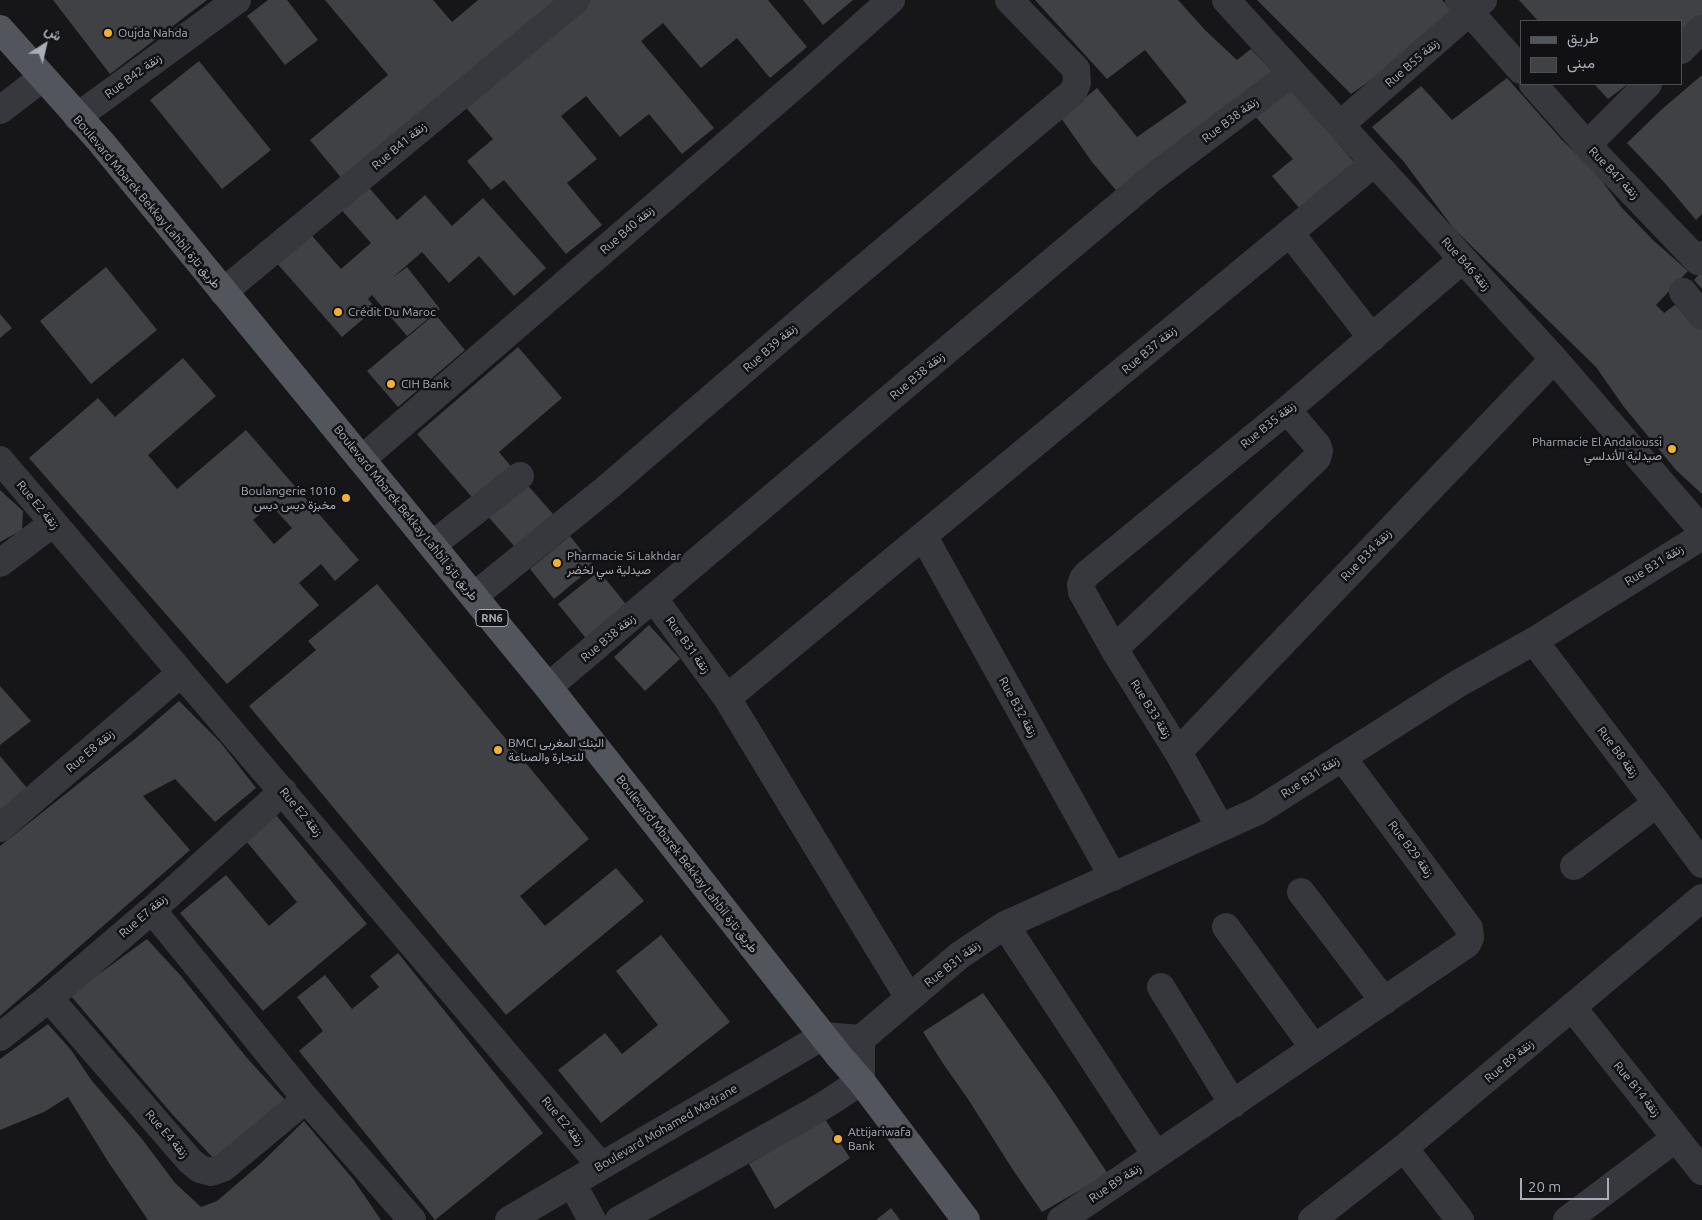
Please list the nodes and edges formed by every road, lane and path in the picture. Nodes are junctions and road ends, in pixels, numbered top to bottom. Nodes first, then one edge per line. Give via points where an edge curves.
1 (237, 0) edge
2 (576, 0) edge
3 (891, 0) edge
4 (1009, 0) edge
5 (1226, 0) edge
6 (1470, 4) edge
7 (0, 29) edge
8 (1702, 29) edge
9 (1682, 49) edge
10 (1520, 69) edge
11 (1292, 73) junction
12 (42, 78) junction
13 (1534, 85) edge
14 (1647, 85) edge
15 (0, 110) edge
16 (77, 117) junction
17 (1340, 125) junction
18 (1587, 145) junction
19 (1374, 163) junction
20 (1290, 233) junction
21 (1700, 258) edge
22 (1462, 260) junction
23 (223, 292) junction
24 (1683, 292) dead end
25 (1702, 316) edge
26 (1372, 338) junction
27 (1554, 359) junction
28 (1287, 410) junction
29 (362, 459) junction
30 (0, 460) edge
31 (520, 476) dead end
32 (53, 523) junction
33 (924, 537) junction
34 (1699, 543) edge
35 (432, 545) junction
36 (0, 563) edge
37 (1082, 592) joint
38 (474, 596) junction
39 (654, 598) junction
40 (1534, 641) junction
41 (1114, 649) junction
42 (181, 673) junction
43 (548, 687) junction
44 (727, 698) junction
45 (1178, 752) junction
46 (1342, 757) junction
47 (283, 791) junction
48 (1657, 803) junction
49 (1220, 827) junction
50 (0, 828) edge
51 (1702, 864) edge
52 (1574, 866) dead end
53 (1112, 877) junction
54 (1301, 892) dead end
55 (1702, 898) edge
56 (152, 910) junction
57 (1005, 925) junction
58 (1226, 927) dead end
59 (1467, 944) joint
60 (1161, 986) dead end
61 (49, 998) junction
62 (909, 998) junction
63 (1384, 1001) junction
64 (1572, 1007) junction
65 (823, 1036) junction
66 (0, 1037) edge
67 (861, 1039) junction
68 (1314, 1048) junction
69 (861, 1081) junction
70 (306, 1099) junction
71 (1232, 1104) junction
72 (1676, 1138) junction
73 (1404, 1148) junction
74 (1156, 1155) junction
75 (601, 1166) junction
76 (1702, 1171) edge
77 (572, 1184) junction
78 (412, 1220) edge
79 (509, 1220) edge
80 (592, 1220) edge
81 (619, 1220) edge
82 (966, 1220) edge
83 (1061, 1220) edge
84 (1312, 1220) edge
85 (1460, 1220) edge
86 (1567, 1220) edge

1 - 16 street, Rue B42 زنقة
2 - 23 street, Rue B41 زنقة
3 - 29 street, Rue B40 زنقة
4 - 38 street, Rue B39 زنقة via 1076,69 1077,83 1073,92 607,488
5 - 11 street, Rue B46 زنقة
6 - 10 street
6 - 17 street, Rue B55 زنقة
7 - 12 main road, Boulevard Mbarek Bekkay Lahbil طريق تازة / RN6
8 - 9 street
11 - 17 street, Rue B46 زنقة
11 - 39 street, Rue B38 زنقة via 1152,178
12 - 15 street
12 - 16 main road, Boulevard Mbarek Bekkay Lahbil طريق تازة / RN6
13 - 18 street, Rue B47 زنقة
14 - 18 street
16 - 23 main road, Boulevard Mbarek Bekkay Lahbil طريق تازة / RN6
17 - 19 street, Rue B46 زنقة
18 - 21 street, Rue B47 زنقة
19 - 20 street, Rue B37 زنقة
19 - 22 street, Rue B46 زنقة
20 - 26 street
20 - 33 street, Rue B37 زنقة
22 - 26 street, Rue B35 زنقة
22 - 27 street, Rue B46 زنقة
23 - 29 main road, Boulevard Mbarek Bekkay Lahbil طريق تازة / RN6
24 - 25 street
26 - 28 street, Rue B35 زنقة
27 - 34 street, Rue B46 زنقة
27 - 45 street, Rue B34 زنقة
28 - 37 street, Rue B35 زنقة via 1087,574 1081,585
28 - 41 street via 1317,445 1317,458
29 - 35 main road, Boulevard Mbarek Bekkay Lahbil طريق تازة / RN6
30 - 32 street, Rue E2 زنقة
31 - 35 street
32 - 36 street
32 - 42 street, Rue E2 زنقة
33 - 44 street, Rue B37 زنقة
33 - 53 street, Rue B32 زنقة
34 - 40 street, Rue B31 زنقة
35 - 38 main road, Boulevard Mbarek Bekkay Lahbil طريق تازة / RN6
37 - 41 street, Rue B33 زنقة
38 - 43 main road, Boulevard Mbarek Bekkay Lahbil طريق تازة / RN6
39 - 43 street, Rue B38 زنقة
39 - 44 street, Rue B31 زنقة
40 - 46 street, Rue B31 زنقة via 1459,683
40 - 48 street, Rue B8 زنقة
41 - 45 street, Rue B33 زنقة
42 - 47 street, Rue E2 زنقة
42 - 50 street, Rue E8 زنقة
43 - 65 main road, Boulevard Mbarek Bekkay Lahbil طريق تازة / RN6
44 - 62 street, Rue B31 زنقة
45 - 49 street, Rue B33 زنقة
46 - 49 street, Rue B31 زنقة via 1258,810
46 - 59 street, Rue B29 زنقة via 1469,928
47 - 56 street, Rue E7 زنقة
47 - 75 street, Rue E2 زنقة
48 - 51 street, Rue B8 زنقة
48 - 52 street
49 - 53 street, Rue B31 زنقة
53 - 57 street, Rue B31 زنقة
54 - 63 street
55 - 64 street, Rue B9 زنقة
56 - 61 street, Rue E7 زنقة
56 - 70 street
57 - 62 street, Rue B31 زنقة via 960,955
57 - 74 street
58 - 68 street
59 - 63 street, Rue B9 زنقة
60 - 71 street
61 - 66 street, Rue E7 زنقة
61 - 70 street, Rue E4 زنقة via 200,1169 211,1172 223,1168
62 - 67 street, Rue B31 زنقة
63 - 68 street, Rue B9 زنقة
64 - 72 street, Rue B14 زنقة
64 - 73 street, Rue B9 زنقة
65 - 67 street
65 - 69 main road, Boulevard Mbarek Bekkay Lahbil طريق تازة / RN6
65 - 75 street, Boulevard Mohamed Madrane
67 - 69 street
68 - 71 street, Rue B9 زنقة
69 - 81 street
69 - 82 main road, Boulevard Mbarek Bekkay Lahbil طريق تازة / RN6
70 - 78 street
71 - 74 street, Rue B9 زنقة
72 - 76 street, Rue B14 زنقة
72 - 86 street
73 - 84 street, Rue B9 زنقة
73 - 85 street
74 - 83 street, Rue B9 زنقة
75 - 77 street, Boulevard Mohamed Madrane
77 - 79 street, Boulevard Mohamed Madrane
77 - 80 street

